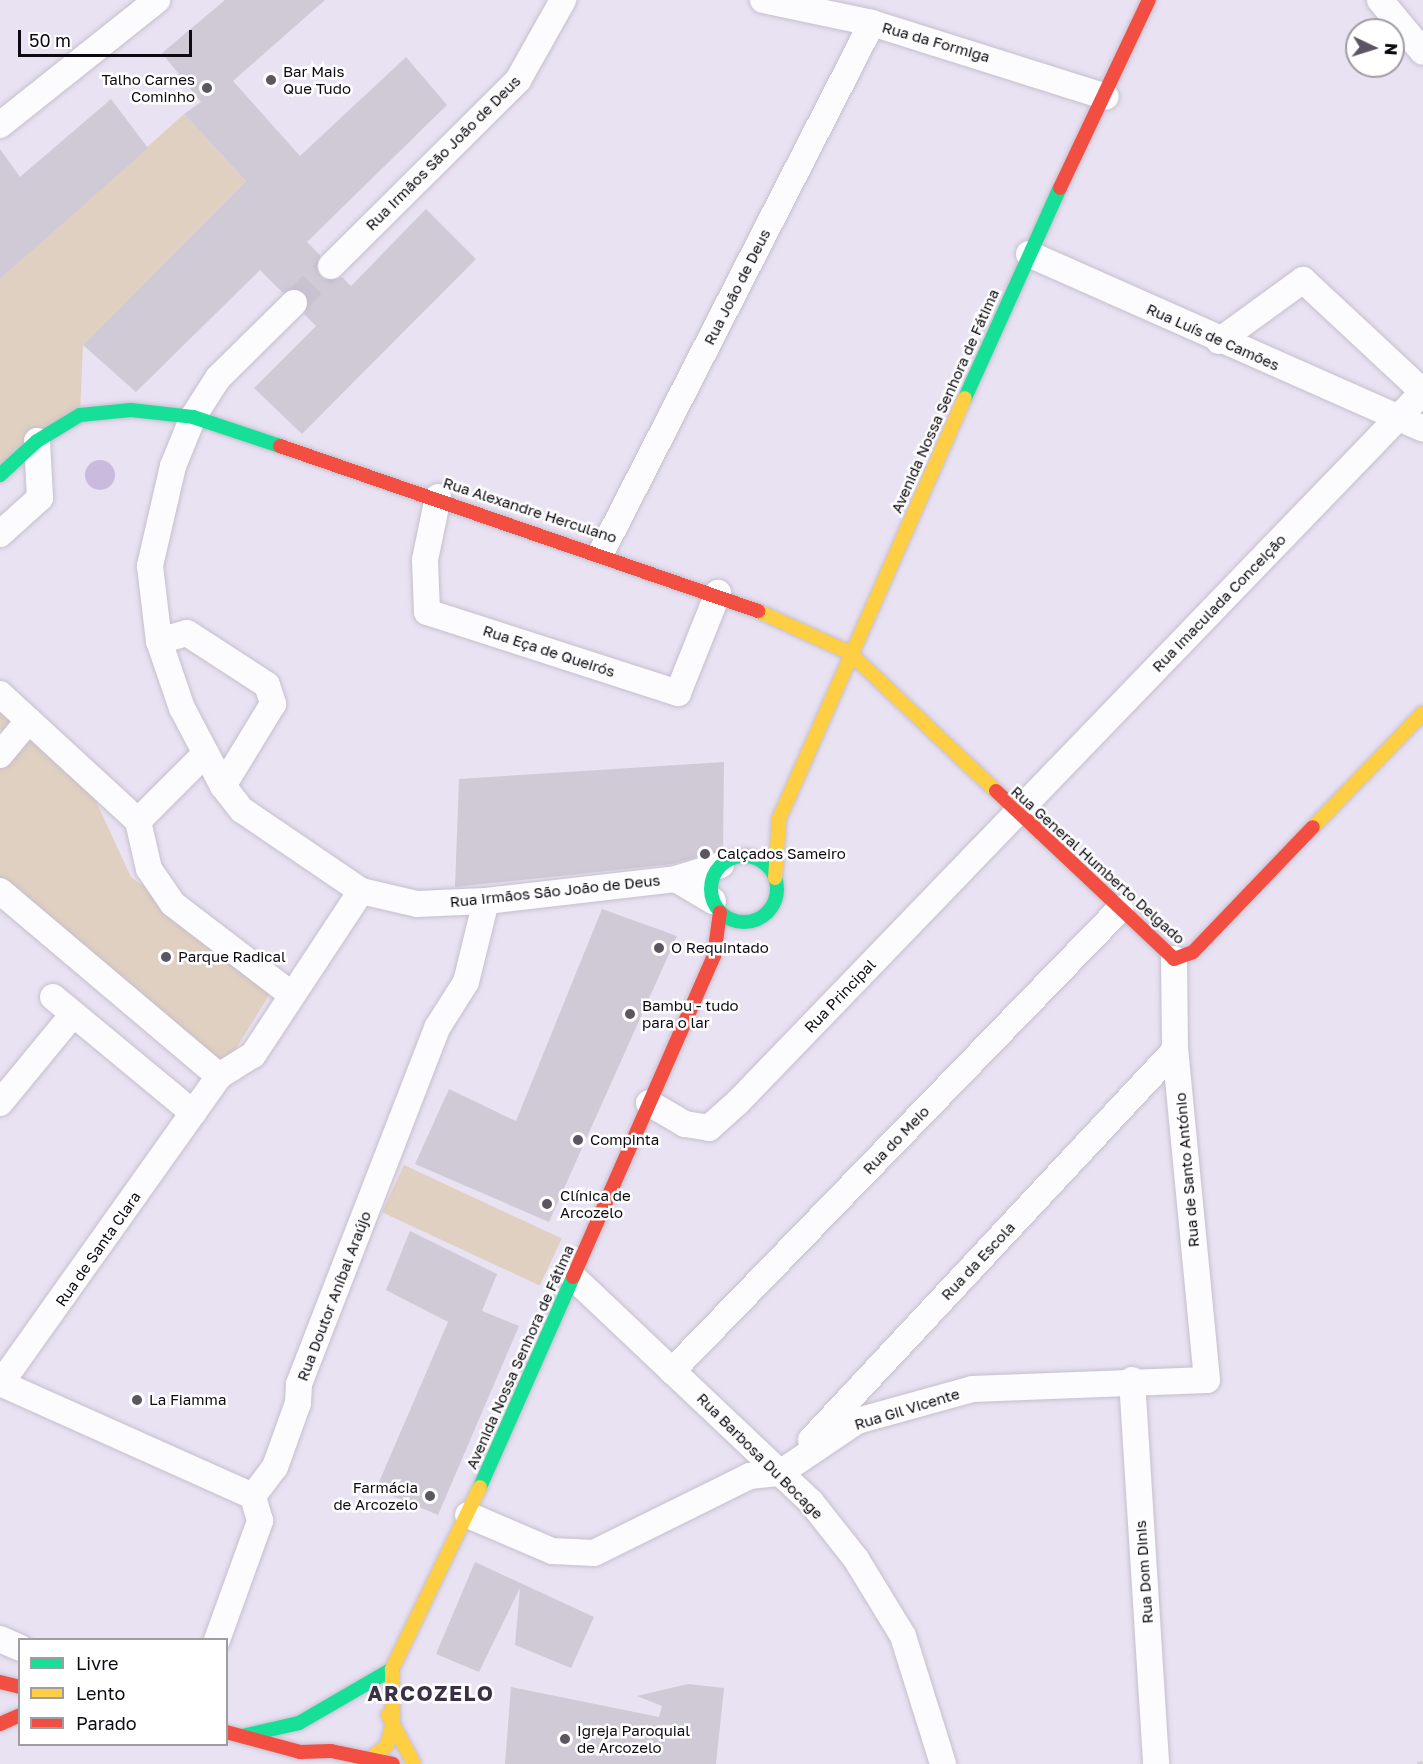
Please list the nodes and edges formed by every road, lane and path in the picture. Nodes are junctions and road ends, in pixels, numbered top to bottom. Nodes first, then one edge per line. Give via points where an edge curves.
1 (157, 0) edge
2 (563, 0) edge
3 (763, 0) edge
4 (1149, 0) edge
5 (1380, 0) edge
6 (872, 23) junction
7 (1423, 52) edge
8 (1106, 97) junction
9 (0, 125) edge
10 (1029, 254) junction
11 (331, 266) tunnel mouth
12 (294, 303) tunnel mouth
13 (1220, 341) junction
14 (1423, 392) edge
15 (193, 417) junction
16 (1398, 418) junction
17 (1423, 429) edge
18 (37, 441) junction
19 (0, 475) edge
20 (438, 497) junction
21 (0, 534) edge
22 (602, 551) junction
23 (718, 593) junction
24 (159, 641) junction
25 (850, 653) junction
26 (0, 694) edge
27 (1423, 712) edge
28 (29, 720) junction
29 (206, 753) junction
30 (0, 755) edge
31 (223, 786) junction
32 (1014, 813) junction
33 (779, 819) junction
34 (138, 821) junction
35 (727, 862) junction
36 (775, 878) junction
37 (676, 879) junction
38 (0, 891) edge
39 (361, 891) junction
40 (486, 901) junction
41 (716, 906) junction
42 (1120, 909) junction
43 (755, 920) junction
44 (714, 956) junction
45 (1174, 959) junction
46 (292, 995) junction
47 (53, 997) dead end
48 (73, 1014) junction
49 (1175, 1050) junction
50 (219, 1076) junction
51 (0, 1102) edge
52 (649, 1103) junction
53 (193, 1113) junction
54 (574, 1278) junction
55 (672, 1371) junction
56 (1132, 1380) junction
57 (1207, 1380) joint
58 (1, 1383) edge
59 (780, 1473) junction
60 (253, 1496) junction
61 (468, 1515) junction
62 (218, 1638) edge
63 (0, 1639) edge
64 (18, 1647) edge
65 (392, 1669) junction
66 (0, 1682) edge
67 (18, 1686) edge
68 (334, 1703) junction
69 (18, 1716) edge
70 (393, 1723) junction
71 (0, 1724) edge
72 (228, 1732) edge
73 (242, 1736) junction
74 (331, 1750) junction
75 (284, 1756) edge
76 (370, 1759) junction
77 (393, 1764) edge
78 (414, 1764) edge
79 (943, 1764) edge
80 (1156, 1764) edge

1 - 9 street
2 - 11 street, Rua Irmãos São João de Deus via 518,80
3 - 6 street, Rua da Formiga
4 - 8 street, Avenida Nossa Senhora de Fátima
5 - 7 street
6 - 8 street, Rua da Formiga
6 - 22 street, Rua João de Deus
8 - 10 street, Avenida Nossa Senhora de Fátima
10 - 13 street, Rua Luís de Camões
10 - 25 street, Avenida Nossa Senhora de Fátima
12 - 15 street, Rua Irmãos São João de Deus via 218,378
13 - 14 street via 1303,280
13 - 16 street, Rua Luís de Camões
14 - 16 street, Rua Imaculada Conceição
15 - 18 street, Rua Alexandre Herculano via 131,410 80,415
15 - 20 street, Rua Alexandre Herculano
15 - 24 street, Rua Irmãos São João de Deus via 173,466 150,566
16 - 17 street, Rua Luís de Camões
16 - 32 street, Rua Imaculada Conceição
18 - 19 street, Rua Alexandre Herculano
18 - 21 street via 40,498
20 - 22 street, Rua Alexandre Herculano
20 - 23 street, Rua Eça de Queirós via 425,560 427,612 678,693
22 - 23 street, Rua Alexandre Herculano
23 - 25 street, Rua Alexandre Herculano
24 - 29 street, Rua Irmãos São João de Deus via 182,708
24 - 31 street via 187,633 267,686 273,704
25 - 32 street, Rua General Humberto Delgado
25 - 33 street, Avenida Nossa Senhora de Fátima
26 - 28 street
27 - 45 street, Rua General Humberto Delgado via 1193,952
28 - 30 street
28 - 34 street
29 - 31 street, Rua Irmãos São João de Deus
29 - 34 street
31 - 39 street, Rua Irmãos São João de Deus via 242,810
32 - 42 street, Rua General Humberto Delgado
32 - 52 street, Rua Principal via 709,1128 685,1124
33 - 35 street, Avenida Nossa Senhora de Fátima
33 - 36 street, Avenida Nossa Senhora de Fátima
34 - 46 street via 149,869 173,904
35 - 36 street via 753,858
35 - 37 street, Rua Irmãos São João de Deus
35 - 41 street via 712,882
36 - 43 street via 776,898
37 - 40 street, Rua Irmãos São João de Deus
37 - 41 street, Rua Irmãos São João de Deus
38 - 50 street
39 - 40 street, Rua Irmãos São João de Deus via 417,904
39 - 46 street, Rua de Santa Clara
40 - 60 street, Rua Doutor Aníbal Araújo via 466,982 437,1028 299,1384 298,1403 275,1467
41 - 43 street via 736,922
41 - 44 street, Avenida Nossa Senhora de Fátima
42 - 45 street, Rua General Humberto Delgado
42 - 55 street, Rua do Meio
43 - 44 street, Avenida Nossa Senhora de Fátima
44 - 52 street, Avenida Nossa Senhora de Fátima
45 - 49 street, Rua de Santo António
46 - 50 street, Rua de Santa Clara via 253,1055
47 - 48 street
48 - 51 street
48 - 53 street
49 - 57 street, Rua de Santo António
49 - 59 street, Rua da Escola
50 - 53 street, Rua de Santa Clara
52 - 54 street, Avenida Nossa Senhora de Fátima
53 - 58 street, Rua de Santa Clara
54 - 55 street, Rua Barbosa Du Bocage
54 - 61 street, Avenida Nossa Senhora de Fátima
55 - 59 street, Rua Barbosa Du Bocage
56 - 57 street, Rua Gil Vicente
56 - 59 street, Rua Gil Vicente via 972,1389 857,1421
56 - 80 street, Rua Dom Dinis
58 - 60 street
59 - 61 street, Rua Gil Vicente via 750,1476 594,1553 552,1551
59 - 79 street, Rua Barbosa Du Bocage via 856,1559 903,1636
60 - 62 street via 260,1521
61 - 65 street, Avenida Nossa Senhora de Fátima
63 - 64 street
65 - 68 street
65 - 70 street
66 - 67 street
68 - 70 street via 382,1707
68 - 73 street via 299,1723
68 - 74 street via 324,1731
69 - 71 street
70 - 76 street via 387,1745
70 - 78 street
72 - 73 street
73 - 75 street
74 - 75 street
74 - 76 street
76 - 77 street

